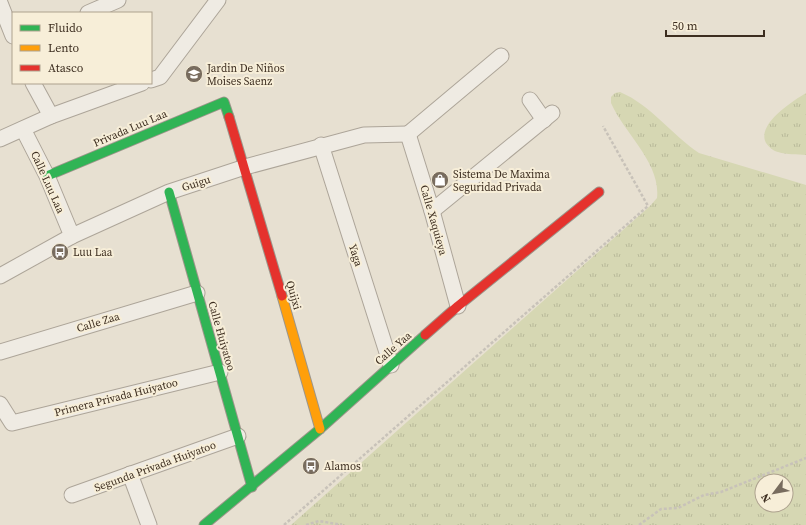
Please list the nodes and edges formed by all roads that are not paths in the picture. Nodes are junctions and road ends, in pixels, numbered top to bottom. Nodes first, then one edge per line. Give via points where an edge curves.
1 (118, 0) edge
2 (218, 0) edge
3 (0, 3) edge
4 (90, 12) edge
5 (12, 33) edge
6 (501, 56) dead end
7 (156, 78) edge
8 (34, 84) edge
9 (139, 84) edge
10 (530, 100) dead end
11 (224, 102) joint
12 (51, 116) junction
13 (23, 129) junction
14 (408, 134) junction
15 (0, 139) edge
16 (321, 145) junction
17 (245, 167) junction
18 (46, 176) junction
19 (169, 192) junction
20 (599, 192) dead end
21 (432, 211) junction
22 (72, 236) junction
23 (1, 274) edge
24 (197, 293) junction
25 (458, 306) junction
26 (0, 352) edge
27 (391, 365) junction
28 (220, 372) junction
29 (0, 404) edge
30 (320, 429) junction
31 (238, 436) junction
32 (130, 474) junction
33 (252, 487) junction
34 (72, 495) dead end
35 (149, 525) edge
36 (204, 525) edge

1 - 4 street
2 - 7 street
3 - 5 street
6 - 14 street
8 - 12 street
9 - 12 street
10 - 21 street via 548,116
11 - 17 street, Quijxi
11 - 18 street, Privada Luu Laa
12 - 13 street
13 - 15 street
13 - 18 street, Calle Luu Laa
14 - 16 street, Guigu via 364,135
14 - 21 street, Calle Xaquieya
16 - 17 street, Guigu
16 - 27 street, Yaga
17 - 19 street, Guigu
17 - 30 street, Quijxi
18 - 22 street, Calle Luu Laa
19 - 22 street, Guigu
19 - 24 street, Calle Huiyatoo
20 - 25 street, Calle Yaa
21 - 25 street, Calle Xaquieya
22 - 23 street, Guigu
24 - 26 street, Calle Zaa
24 - 28 street, Calle Huiyatoo
25 - 27 street, Calle Yaa
27 - 30 street, Calle Yaa
28 - 29 street, Primera Privada Huiyatoo via 12,423
28 - 31 street, Calle Huiyatoo
30 - 33 street, Calle Yaa
31 - 32 street, Segunda Privada Huiyatoo
31 - 33 street, Calle Huiyatoo
32 - 34 street, Segunda Privada Huiyatoo
32 - 35 street
33 - 36 street, Calle Yaa

